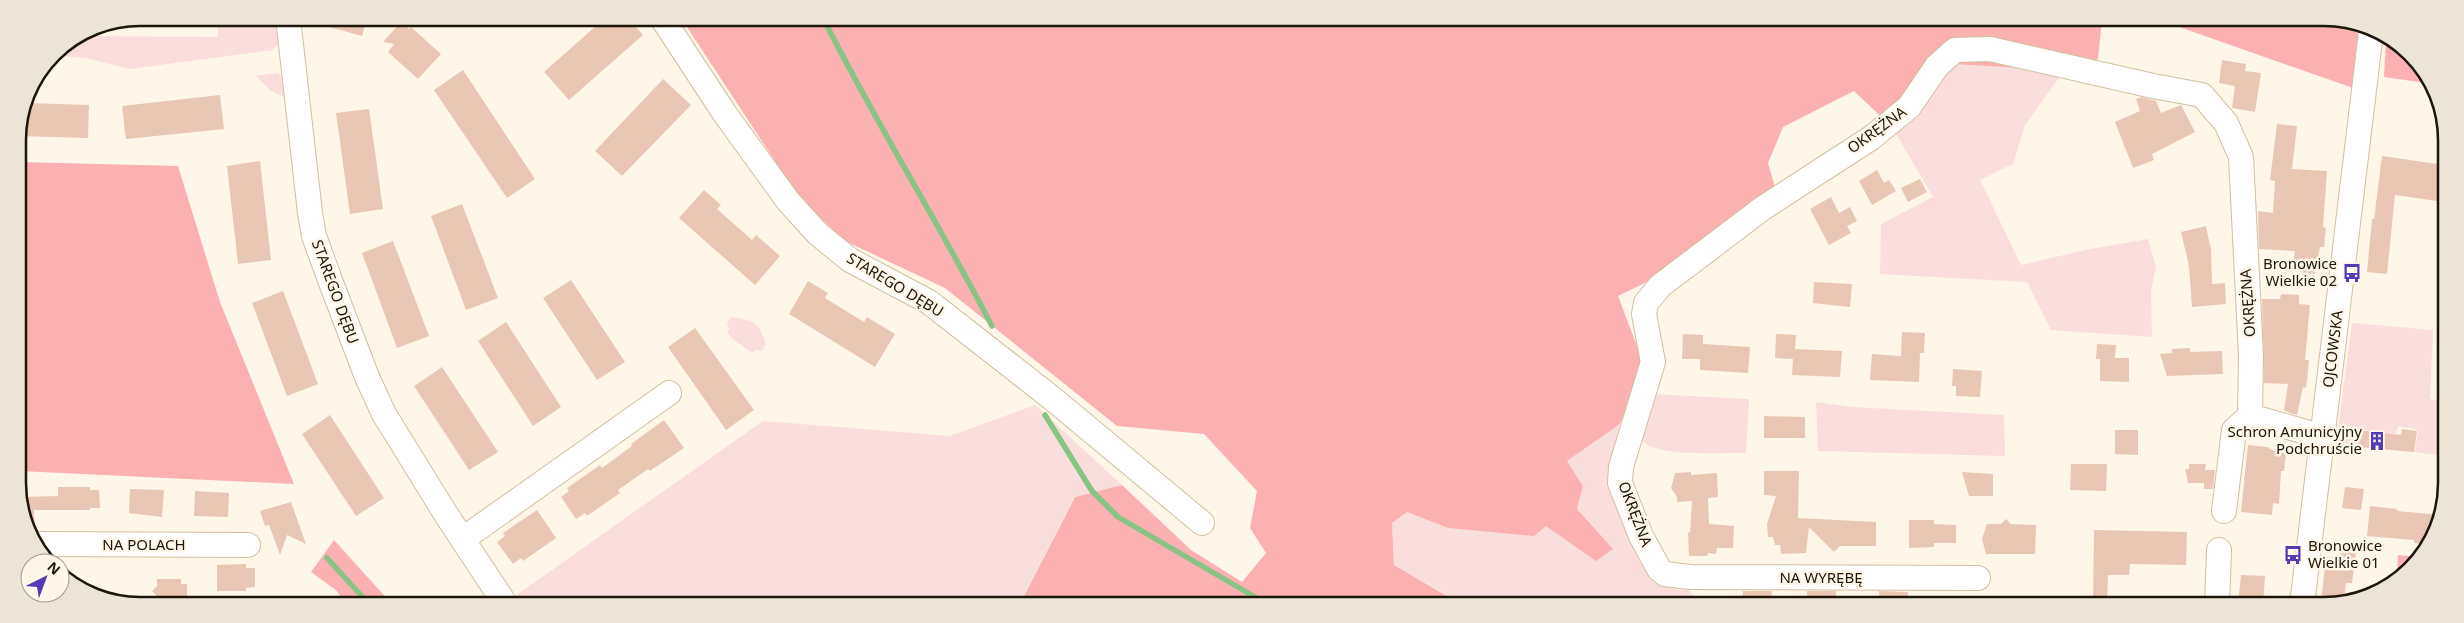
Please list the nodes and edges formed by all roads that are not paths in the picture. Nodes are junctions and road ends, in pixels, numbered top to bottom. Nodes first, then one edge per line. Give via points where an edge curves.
1 (289, 26) edge
2 (667, 26) edge
3 (2370, 36) edge
4 (669, 393) dead end
5 (2250, 416) junction
6 (2323, 437) junction
7 (2224, 511) dead end
8 (1202, 523) dead end
9 (463, 539) junction
10 (44, 544) edge
11 (248, 545) dead end
12 (2219, 550) dead end
13 (1665, 574) joint
14 (1978, 578) dead end
15 (501, 597) edge
16 (2217, 597) edge
17 (2303, 597) edge

1 - 9 street, STAREGO DĘBU via 314,236 366,377 384,414
2 - 8 street, STAREGO DĘBU via 788,201 818,234 850,260 929,302 1053,398
3 - 6 street, OJCOWSKA
4 - 9 street
5 - 6 street
5 - 7 street via 2234,430
5 - 13 street, OKRĘŻNA via 2251,355 2241,157 2226,123 2202,95 1990,49 1955,50 1937,66 1909,107 1871,138 1763,208 1660,286 1646,303 1644,314 1653,362 1621,467 1620,482 1641,536
6 - 17 street, OJCOWSKA
9 - 15 street, STAREGO DĘBU
10 - 11 street, NA POLACH
12 - 16 street
13 - 14 street, NA WYRĘBĘ via 1690,577

